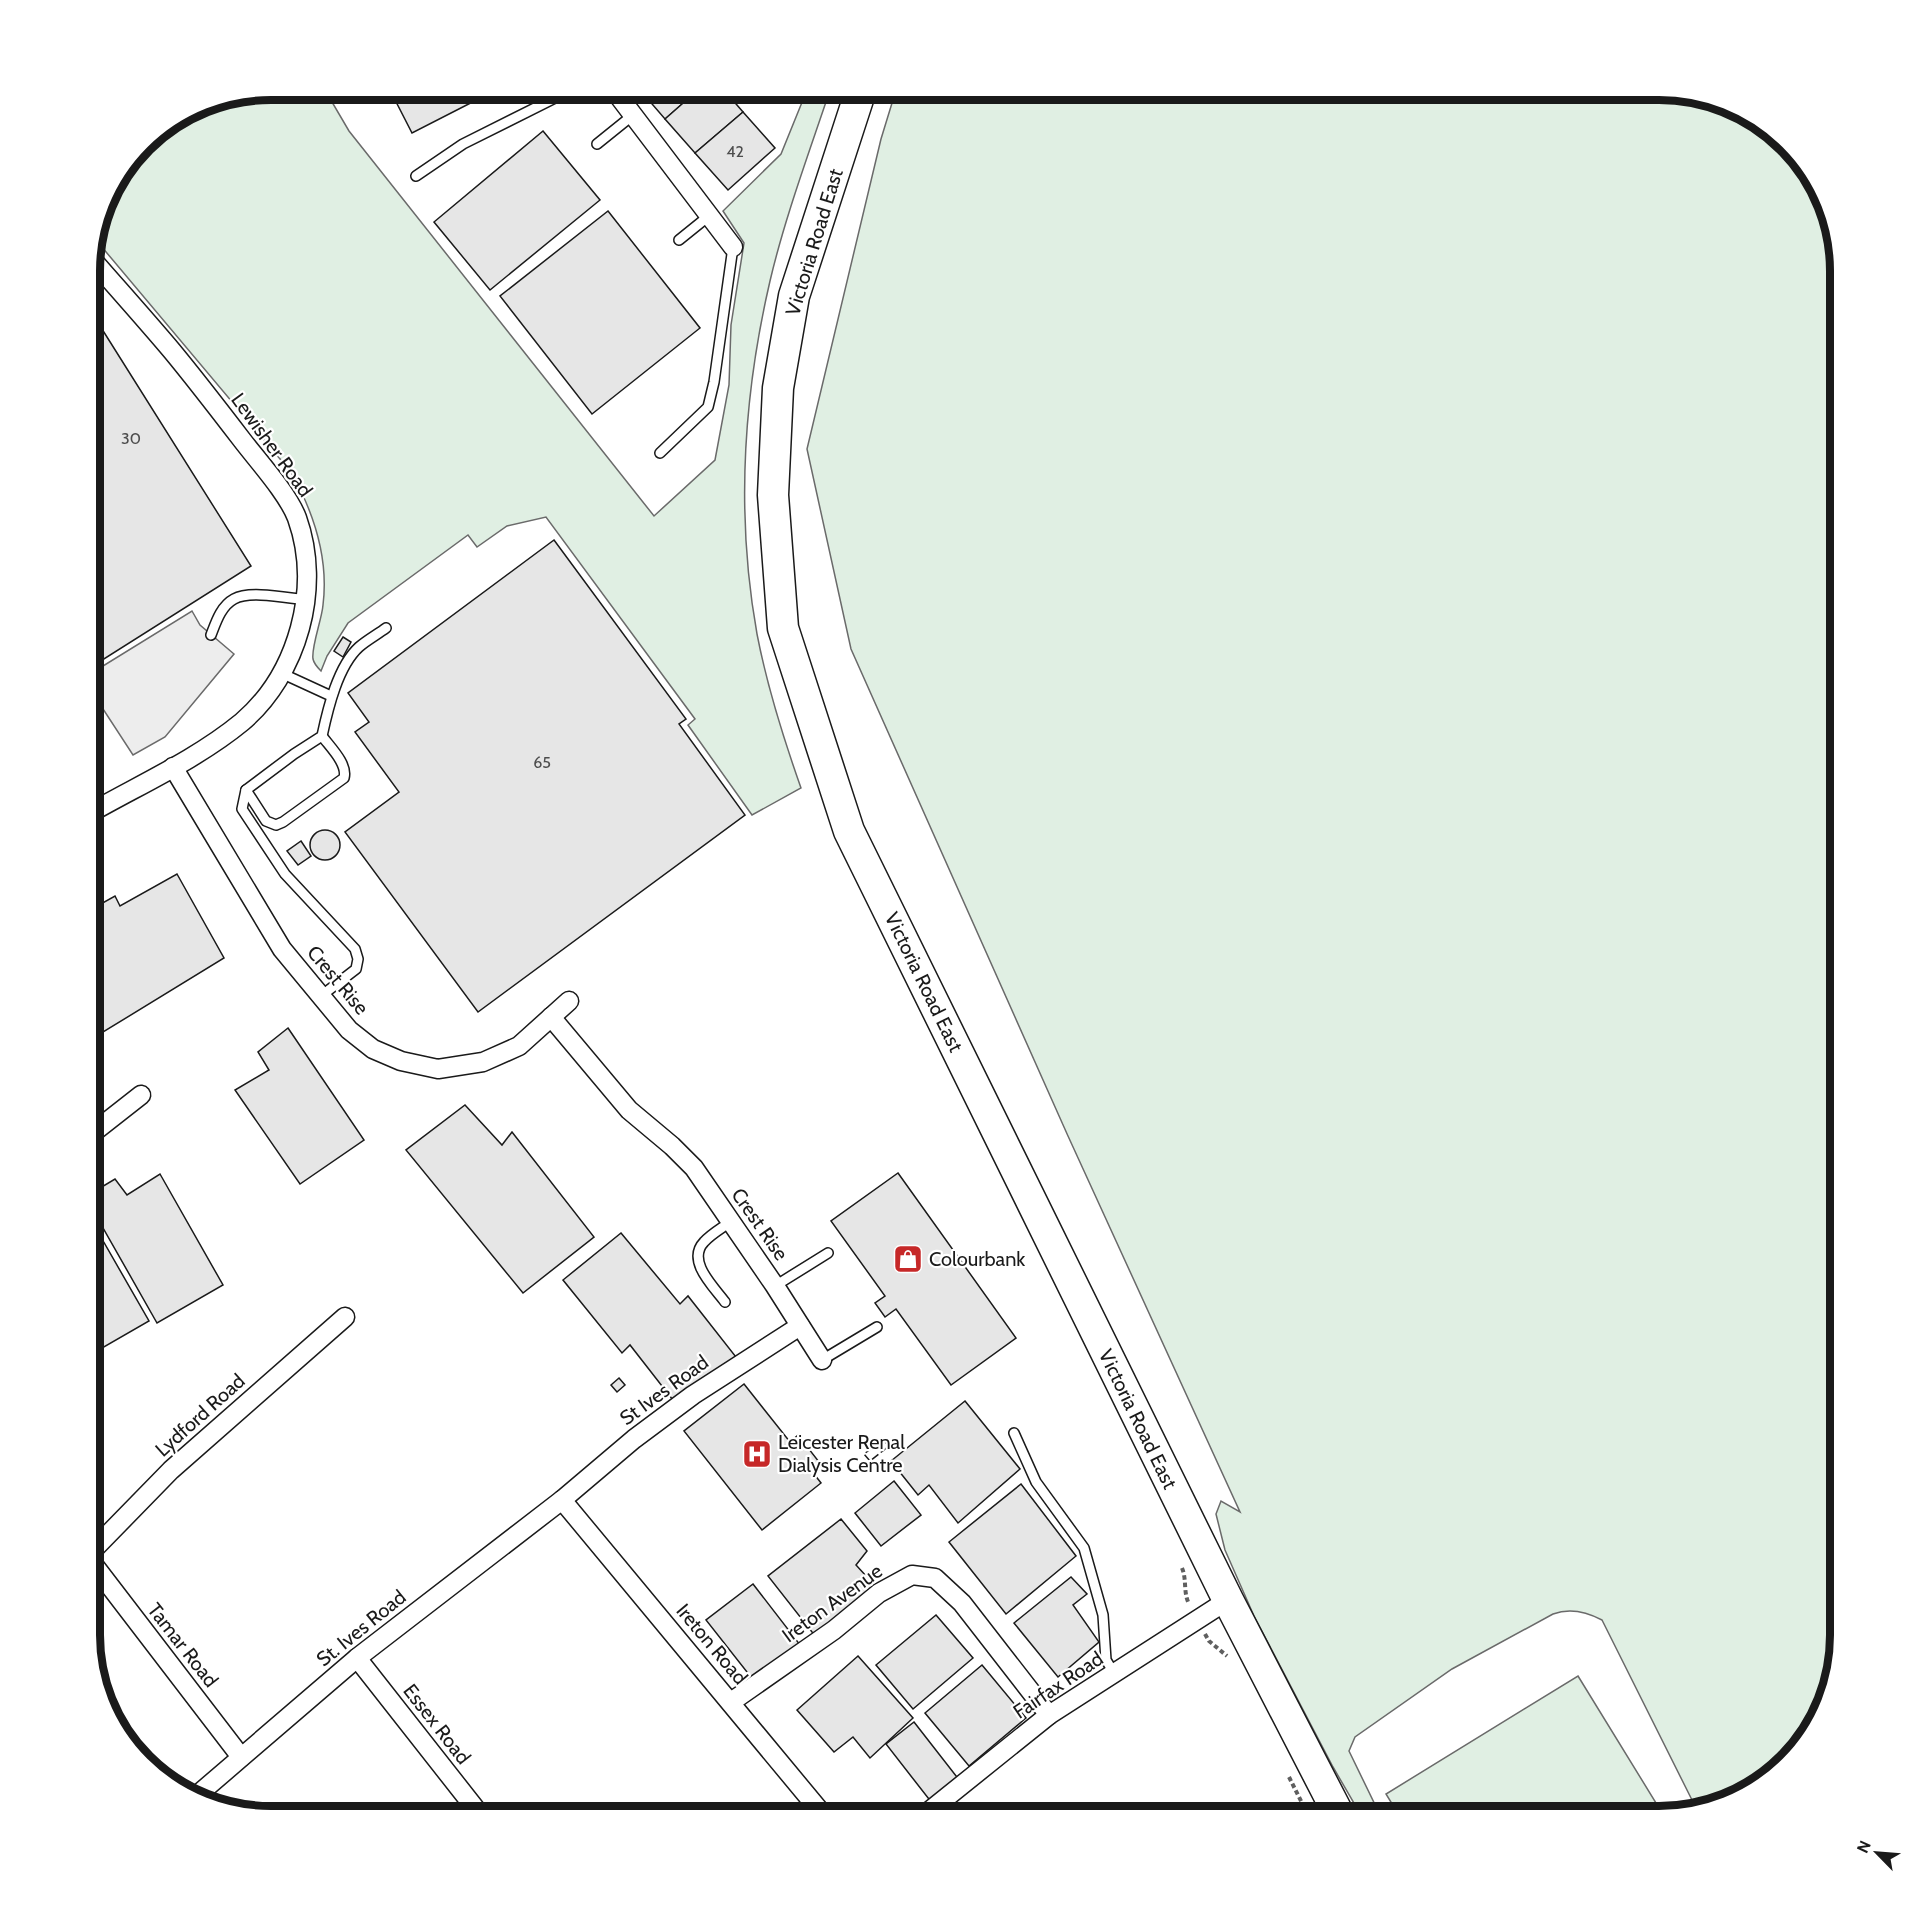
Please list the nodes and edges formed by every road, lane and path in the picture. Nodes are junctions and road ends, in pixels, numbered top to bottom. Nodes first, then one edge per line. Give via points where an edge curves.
1 (549, 101) edge
2 (622, 101) edge
3 (857, 101) edge
4 (633, 115) junction
5 (597, 144) dead end
6 (416, 176) dead end
7 (710, 215) junction
8 (679, 240) dead end
9 (733, 247) joint
10 (101, 270) edge
11 (660, 453) dead end
12 (306, 600) junction
13 (386, 628) dead end
14 (212, 635) dead end
15 (281, 673) junction
16 (331, 696) junction
17 (322, 736) junction
18 (172, 767) junction
19 (246, 790) junction
20 (101, 807) edge
21 (321, 996) junction
22 (569, 1001) dead end
23 (551, 1017) junction
24 (141, 1095) dead end
25 (101, 1126) edge
26 (730, 1222) junction
27 (828, 1253) dead end
28 (775, 1286) junction
29 (725, 1302) dead end
30 (345, 1317) dead end
31 (800, 1326) junction
32 (877, 1327) dead end
33 (822, 1360) joint
34 (1014, 1432) dead end
35 (562, 1500) junction
36 (101, 1542) edge
37 (1180, 1563) dead end
38 (101, 1574) edge
39 (1228, 1600) junction
40 (1197, 1620) junction
41 (357, 1658) junction
42 (1231, 1663) dead end
43 (1114, 1673) junction
44 (731, 1702) junction
45 (1049, 1715) junction
46 (241, 1757) junction
47 (1288, 1774) dead end
48 (201, 1791) edge
49 (473, 1806) edge
50 (816, 1806) edge
51 (936, 1806) edge
52 (1304, 1806) edge
53 (1334, 1806) edge

1 - 6 lane via 463,144
2 - 4 street
3 - 39 highway, Victoria Road East via 794,296 778,388 773,495 783,628 849,831
4 - 5 lane
4 - 7 street
7 - 8 lane
7 - 9 street
9 - 11 lane via 708,407
10 - 12 street, Lewisher Road via 172,352 274,482 296,517 305,558
12 - 14 lane via 249,595 234,599 219,614
12 - 15 street, Lewisher Road via 300,627
13 - 16 lane via 358,648
15 - 16 lane
15 - 18 street, Lewisher Road via 243,720
16 - 17 lane
17 - 19 lane
17 - 19 lane via 344,766 344,778 283,822 276,825 266,821
18 - 20 street, Lewisher Road
18 - 21 street, Crest Rise via 282,949
19 - 21 lane via 242,808 285,874 355,949 356,969
21 - 23 street, Crest Rise via 349,1030 373,1049 401,1061 438,1069 483,1062 519,1046
22 - 23 street, Crest Rise
23 - 26 street, Crest Rise via 629,1110 694,1168
24 - 25 street
26 - 28 street, Crest Rise
26 - 29 lane via 703,1242 697,1254 699,1267
27 - 28 lane
28 - 31 street, Crest Rise
30 - 36 street, Lydford Road via 171,1470
31 - 33 street, Crest Rise
31 - 35 street, St Ives Road via 693,1395
32 - 33 lane
34 - 43 lane via 1036,1482 1084,1548 1103,1616 1104,1654
35 - 41 street, St. Ives Road
35 - 44 street, Ireton Road
37 - 40 path via 1185,1574 1185,1596
38 - 46 street, Tamar Road
39 - 40 street, Fairfax Road
39 - 53 highway, Victoria Road East
40 - 42 path via 1209,1641 1226,1653
40 - 43 street, Fairfax Road
41 - 46 street, St. Ives Road
41 - 49 street, Essex Road
43 - 45 street, Fairfax Road
44 - 45 street, Ireton Avenue via 834,1630 879,1593 912,1575 935,1578 962,1603
44 - 50 street, Ireton Road
45 - 51 street, Fairfax Road
46 - 48 street, St. Ives Road
47 - 52 path

